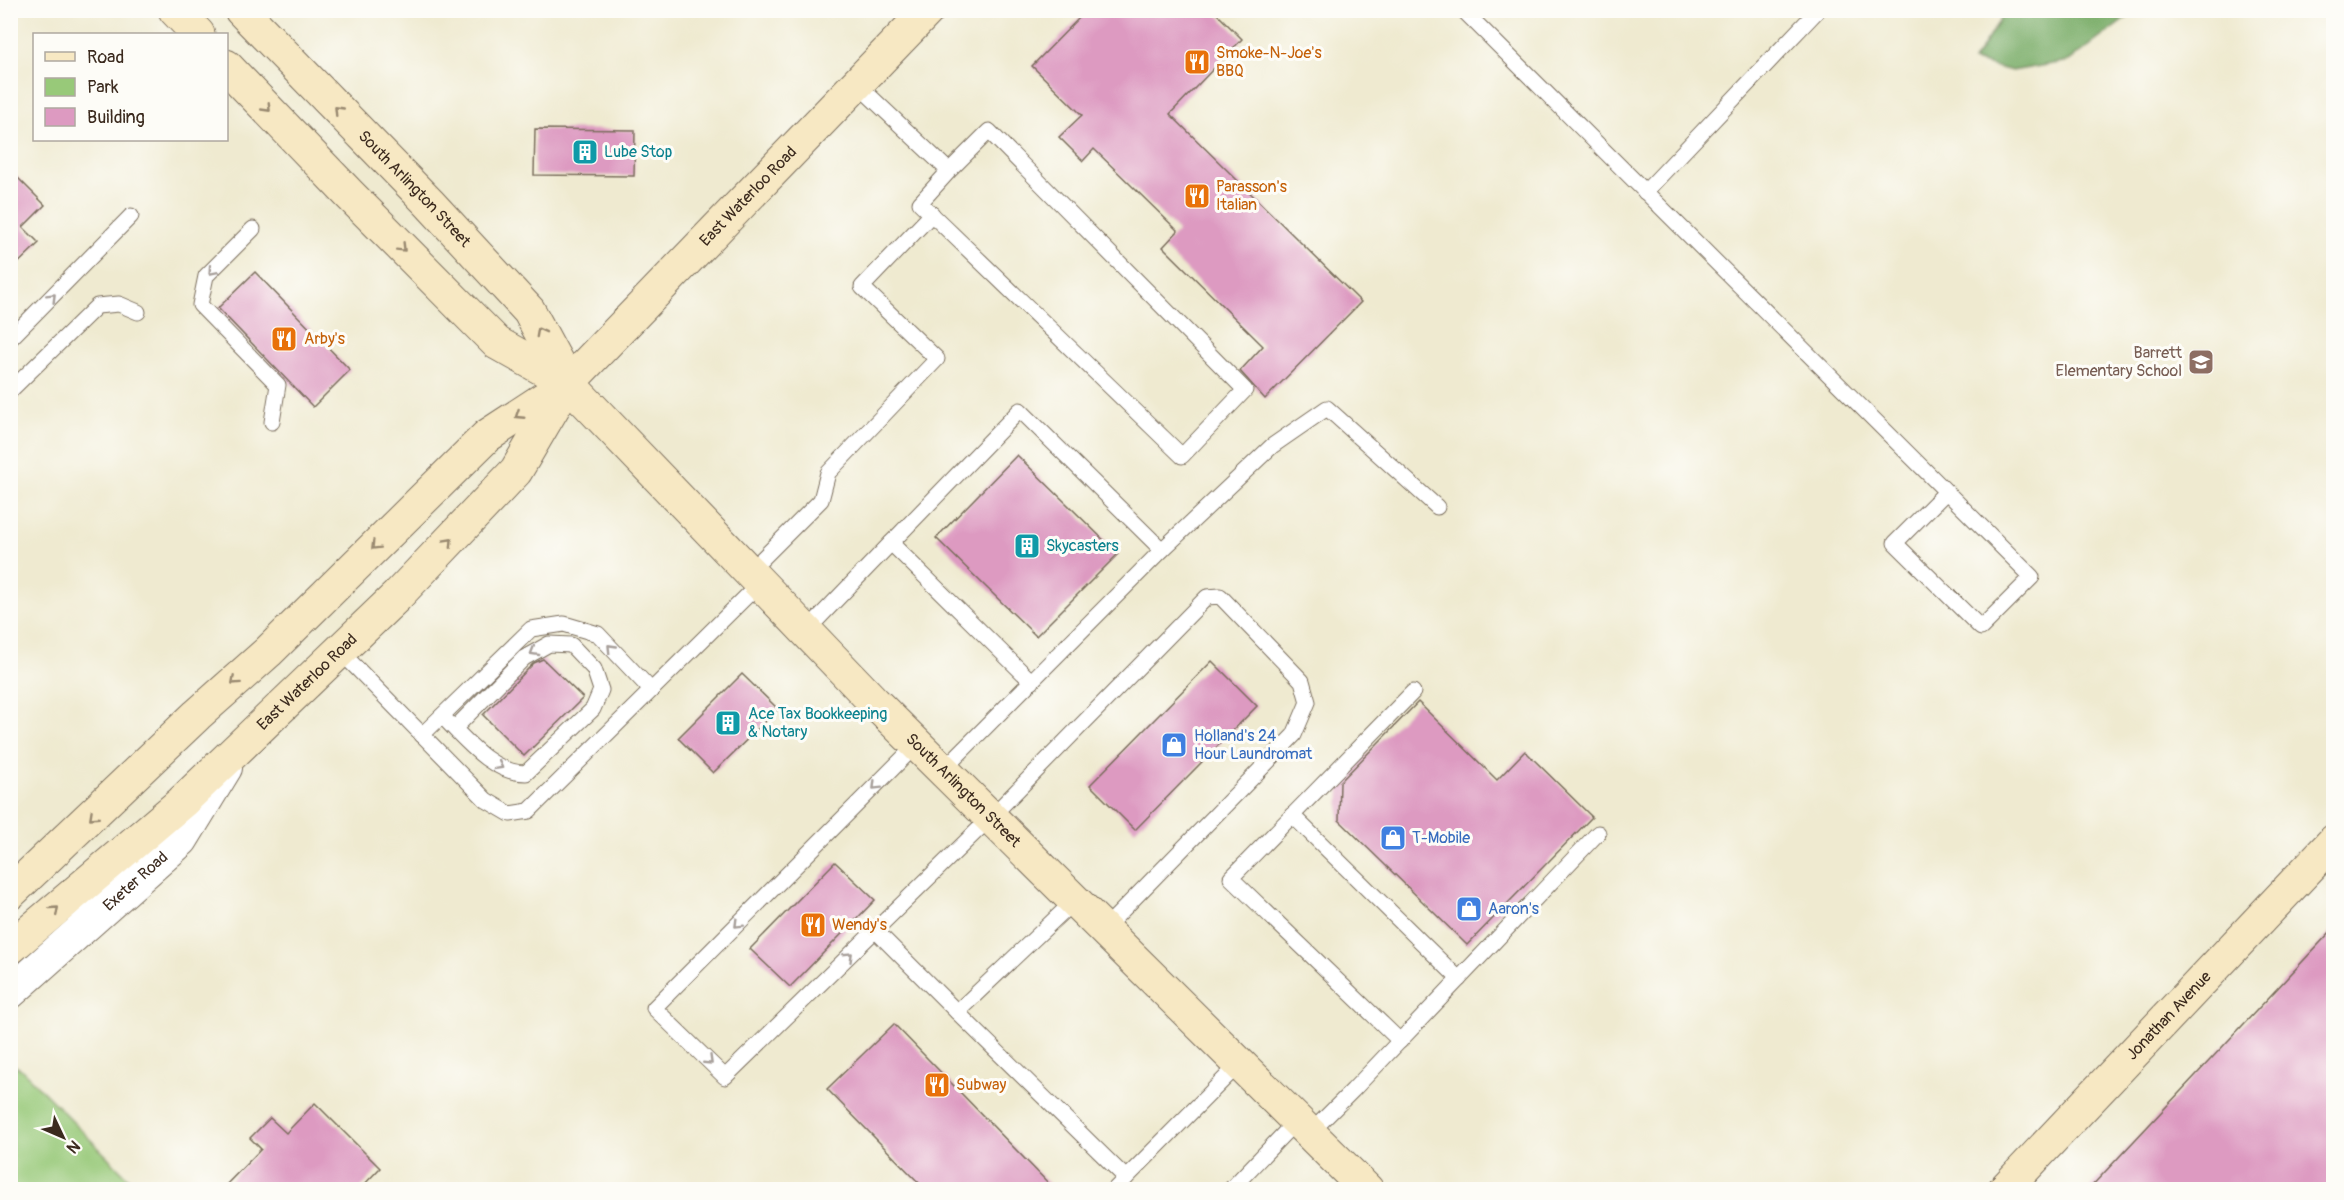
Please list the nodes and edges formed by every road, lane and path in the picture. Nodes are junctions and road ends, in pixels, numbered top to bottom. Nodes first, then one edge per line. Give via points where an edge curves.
1 (174, 10) edge
2 (241, 10) edge
3 (928, 10) edge
4 (1463, 10) edge
5 (1818, 10) edge
6 (197, 33) edge
7 (228, 68) edge
8 (857, 84) junction
9 (949, 171) junction
10 (1645, 192) junction
11 (932, 214) junction
12 (131, 216) dead end
13 (253, 229) dead end
14 (138, 312) dead end
15 (10, 339) edge
16 (568, 383) junction
17 (10, 391) edge
18 (272, 422) dead end
19 (1946, 492) junction
20 (1437, 507) dead end
21 (891, 543) junction
22 (1162, 550) junction
23 (755, 577) junction
24 (807, 630) junction
25 (341, 652) junction
26 (1032, 682) junction
27 (651, 690) junction
28 (1413, 692) dead end
29 (442, 716) junction
30 (454, 728) junction
31 (423, 735) junction
32 (916, 744) junction
33 (238, 750) junction
34 (943, 770) junction
35 (1292, 815) junction
36 (991, 817) junction
37 (1598, 833) dead end
38 (2334, 841) edge
39 (10, 893) edge
40 (1075, 900) junction
41 (1104, 929) junction
42 (876, 930) junction
43 (10, 948) edge
44 (1459, 979) junction
45 (10, 993) edge
46 (957, 1012) junction
47 (1400, 1041) junction
48 (1240, 1064) junction
49 (1303, 1126) junction
50 (1126, 1178) junction
51 (1240, 1186) edge
52 (1114, 1190) edge
53 (1367, 1190) edge
54 (2004, 1190) edge

1 - 6 main road
16 -> 2 main road, South Arlington Street via 529,311
3 - 8 main road, East Waterloo Road
4 - 10 lane
5 - 10 lane
7 -> 16 main road, South Arlington Street via 497,343
8 - 9 lane
8 - 16 main road, East Waterloo Road
9 - 11 lane via 920,203
9 - 11 lane via 989,131 1245,390 1182,456
10 - 19 lane
11 - 23 lane via 862,287 936,359 828,473 821,500
15 -> 12 lane
13 -> 18 lane via 206,276 200,305 278,385
14 - 17 lane via 119,304 97,306
16 - 23 main road, South Arlington Street
25 -> 16 main road, East Waterloo Road via 516,471
16 -> 39 main road, East Waterloo Road via 487,436 268,652
19 - 19 lane via 2032,577 1982,628 1895,543
20 - 22 lane via 1327,408 1272,446
21 - 22 lane via 1020,410
21 - 24 lane
21 - 26 lane
22 - 26 lane
23 - 24 main road, South Arlington Street
23 - 27 lane
24 - 32 main road, South Arlington Street
25 - 31 lane
25 - 33 main road, East Waterloo Road
26 - 34 lane
27 -> 29 lane via 598,634 564,624 531,629
27 - 31 lane via 529,811 510,814 486,800
28 - 35 lane
29 - 30 lane
29 - 31 lane
30 -> 30 lane via 487,759 511,773 526,773 593,709 601,690 594,669 571,645 549,644 524,658
32 - 34 main road, South Arlington Street
32 -> 42 lane via 654,1008 725,1077
43 -> 33 main road, East Waterloo Road via 177,807
33 - 45 street, Exeter Road via 182,840
34 - 36 main road, South Arlington Street
35 - 44 lane
35 - 47 lane via 1231,878
36 - 40 main road, South Arlington Street
36 - 41 lane via 1207,597 1220,596 1302,681 1308,702 1294,735
36 - 42 lane
37 - 44 lane
38 - 54 main road, Jonathan Avenue
40 - 41 main road, South Arlington Street
40 - 46 lane
41 - 48 main road, South Arlington Street
42 - 46 lane
44 - 47 lane
46 - 50 lane
47 - 49 lane
48 - 49 main road, South Arlington Street
48 - 50 lane
49 - 51 lane
49 - 53 main road, South Arlington Street
50 - 52 lane

